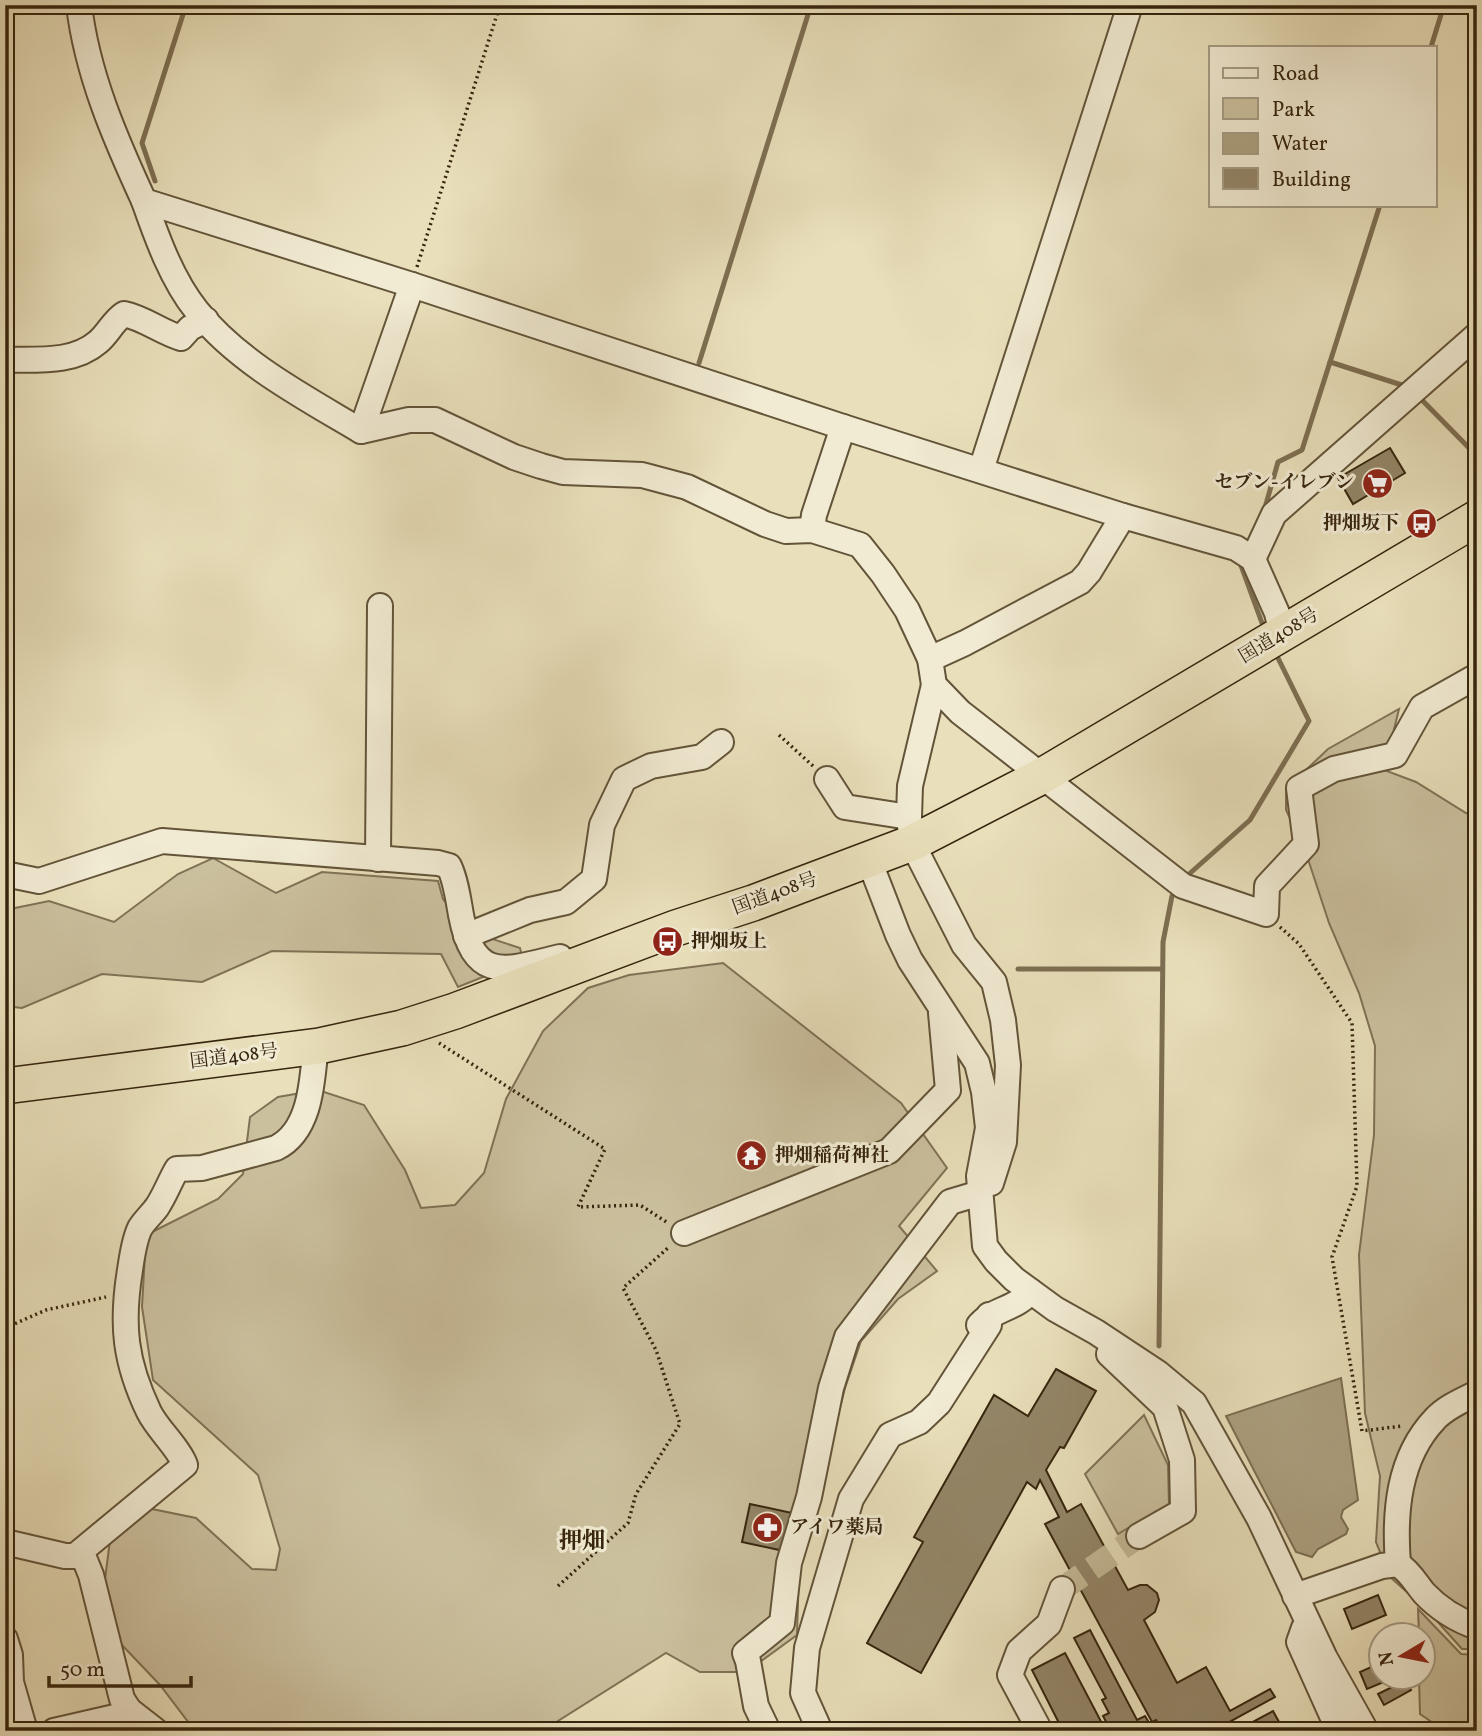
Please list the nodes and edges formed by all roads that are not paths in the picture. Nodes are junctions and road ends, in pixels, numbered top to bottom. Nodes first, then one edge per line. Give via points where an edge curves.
1 (79, 5) edge
2 (1130, 5) edge
3 (144, 201) junction
4 (412, 285) junction
5 (206, 320) junction
6 (1477, 335) edge
7 (5, 360) edge
8 (843, 427) junction
9 (360, 431) junction
10 (981, 470) junction
11 (1123, 516) junction
12 (1477, 518) edge
13 (812, 530) junction
14 (1253, 559) junction
15 (380, 606) dead end
16 (1282, 635) junction
17 (930, 659) junction
18 (1477, 676) edge
19 (934, 685) junction
20 (721, 742) dead end
21 (1042, 776) junction
22 (827, 779) road end
23 (911, 830) junction
24 (378, 859) junction
25 (869, 860) junction
26 (5, 874) edge
27 (676, 928) junction
28 (466, 936) junction
29 (941, 1009) junction
30 (319, 1046) junction
31 (5, 1086) edge
32 (981, 1201) junction
33 (684, 1233) road end
34 (1030, 1291) junction
35 (1096, 1332) junction
36 (1477, 1393) edge
37 (1139, 1536) tunnel mouth
38 (5, 1542) edge
39 (82, 1553) junction
40 (1398, 1564) junction
41 (1062, 1589) tunnel mouth
42 (1295, 1595) junction
43 (1307, 1621) junction
44 (1477, 1627) edge
45 (5, 1639) edge
46 (129, 1710) junction
47 (25, 1731) edge
48 (54, 1731) edge
49 (156, 1731) edge
50 (768, 1731) edge
51 (820, 1731) edge
52 (1040, 1731) edge
53 (1339, 1731) edge
54 (1366, 1731) edge

1 - 3 street via 96,85
2 - 10 street
3 - 4 street
3 - 5 street via 177,282
4 - 8 street
4 - 9 street
5 - 7 street via 181,338 124,314 97,343 77,354
5 - 9 street via 250,362
6 - 14 street via 1274,514
8 - 10 street
8 - 13 street
9 - 13 street via 409,420 435,420 541,467 642,474 687,488 786,531
10 - 11 street
11 - 14 street via 1236,548
11 - 17 street via 1080,582
12 - 16 highway, 国道408号
13 - 17 street via 860,545 907,610
14 - 16 street via 1277,612
15 - 24 street
16 - 21 highway, 国道408号
17 - 19 street
18 - 21 street via 1422,707 1395,755 1334,769 1299,788 1306,844 1267,886 1266,914 1183,886
19 - 21 street via 960,712
19 - 23 street via 910,786
20 - 28 street via 702,757 651,766 624,779 602,825 594,879 566,902 530,910
21 - 23 highway, 国道408号
22 - 23 street via 845,807
23 - 25 highway, 国道408号
23 - 32 street via 964,945 994,982 1003,1020 1008,1065 1004,1142
24 - 26 street via 162,841 39,881
24 - 28 street via 449,866
25 - 27 highway, 国道408号
25 - 29 street via 910,960
27 - 28 street via 510,970 495,968 476,955
27 - 30 highway, 国道408号 via 455,1011
29 - 32 street via 977,1063 984,1092 988,1128 979,1176
29 - 33 street via 948,1090 889,1151
30 - 31 highway, 国道408号
30 - 39 street via 307,1108 287,1143 202,1168 177,1169 158,1206 140,1228 126,1293 126,1347 152,1417 185,1465
32 - 34 street via 985,1245
32 - 50 street via 950,1202 847,1337 789,1563 782,1623 744,1653 756,1706
34 - 35 street
34 - 51 street via 1024,1300 989,1315 989,1325 939,1403 919,1422 890,1434 851,1499 807,1648 803,1693
35 - 37 street via 1107,1352 1165,1408 1182,1460 1183,1511
35 - 42 street via 1194,1403 1259,1518
36 - 40 street via 1435,1419 1412,1449 1402,1477
38 - 39 street via 65,1556
39 - 46 street via 122,1699
40 - 42 street
40 - 44 street via 1443,1610
41 - 52 street via 1049,1624 1019,1651 1010,1675
42 - 43 street
43 - 53 street via 1299,1642
43 - 54 street
45 - 47 street
46 - 48 street
46 - 49 street

